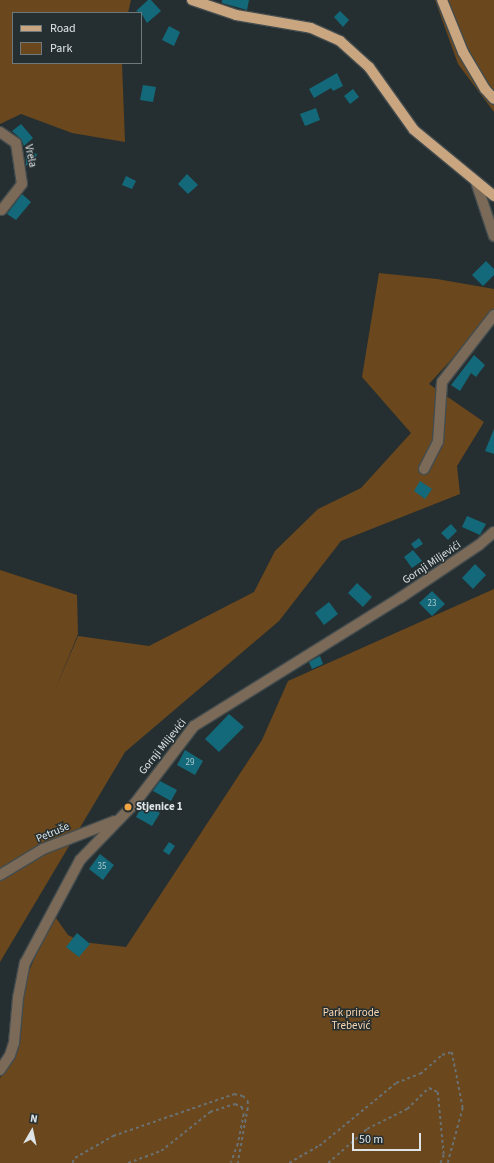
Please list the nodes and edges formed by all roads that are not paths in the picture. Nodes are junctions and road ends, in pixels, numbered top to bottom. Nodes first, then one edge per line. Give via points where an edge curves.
1 (192, 0) edge
2 (442, 0) edge
3 (494, 99) edge
4 (0, 132) edge
5 (476, 182) junction
6 (494, 196) edge
7 (2, 210) dead end
8 (494, 236) edge
9 (494, 316) edge
10 (424, 469) dead end
11 (494, 532) edge
12 (118, 820) junction
13 (0, 875) edge
14 (0, 1070) edge

1 - 5 main road via 236,15 311,28 340,41 369,67 414,130
2 - 3 main road via 463,52 485,89
4 - 7 street, Vrela via 16,143 22,184
5 - 6 main road
5 - 8 street
9 - 10 street via 442,382 438,442
11 - 12 street, Gornji Miljevići via 479,545 400,598 194,726
12 - 13 street, Petruše via 43,849
12 - 14 street, Gornji Miljevići via 80,860 65,893 26,963 18,998 14,1043

